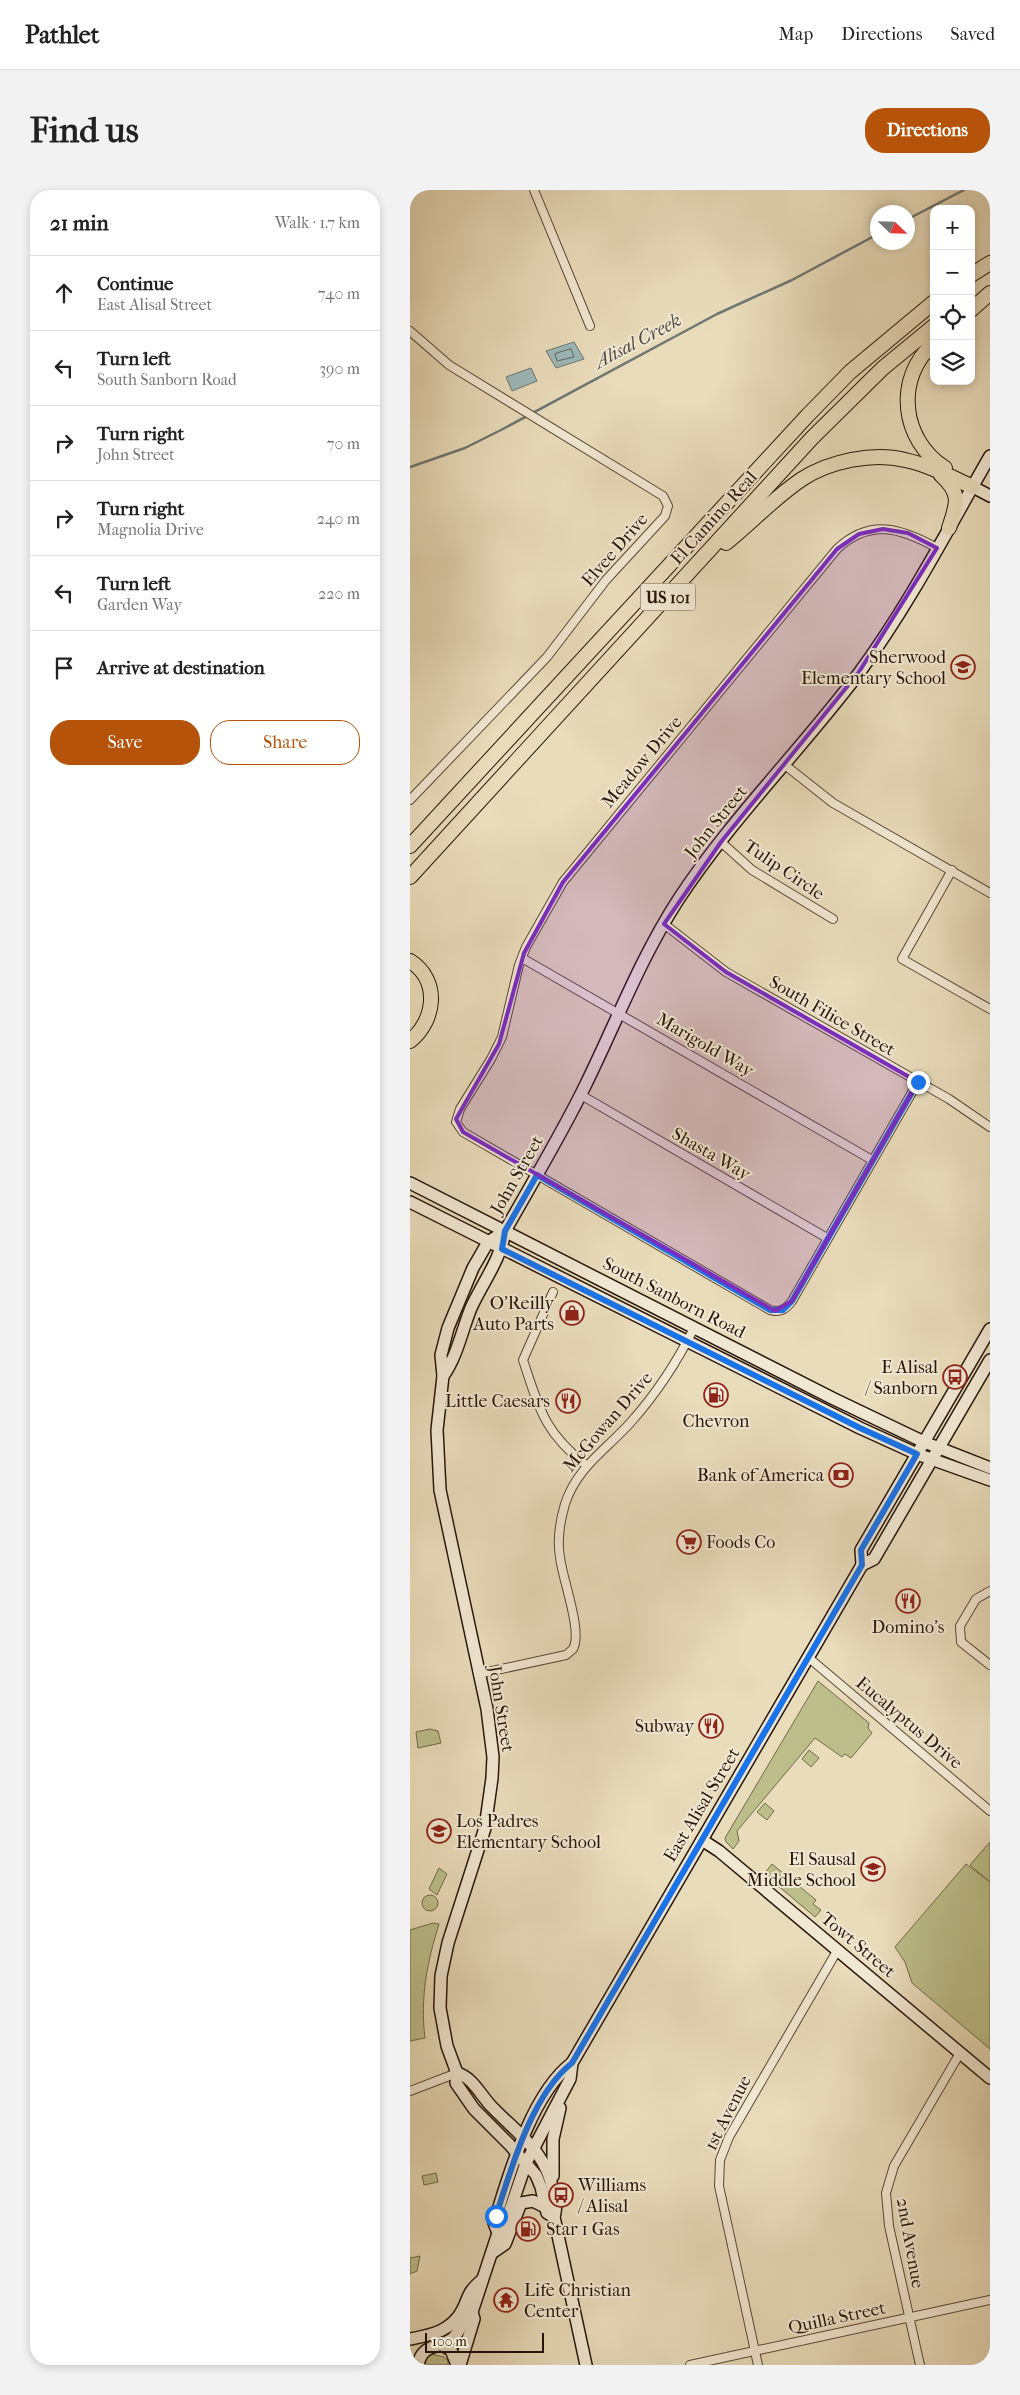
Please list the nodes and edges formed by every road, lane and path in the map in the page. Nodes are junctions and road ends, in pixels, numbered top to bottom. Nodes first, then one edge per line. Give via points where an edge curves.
1 (534, 190) edge
2 (990, 263) edge
3 (975, 273) edge
4 (990, 293) edge
5 (975, 301) edge
6 (930, 305) edge
7 (975, 306) edge
8 (590, 326) dead end
9 (930, 329) edge
10 (410, 331) edge
11 (930, 346) edge
12 (990, 456) edge
13 (930, 468) junction
14 (973, 487) junction
15 (990, 496) edge
16 (949, 528) junction
17 (937, 548) junction
18 (688, 575) junction
19 (785, 765) junction
20 (410, 800) edge
21 (445, 807) junction
22 (410, 833) edge
23 (721, 842) junction
24 (410, 846) edge
25 (952, 870) junction
26 (410, 877) edge
27 (990, 893) edge
28 (833, 920) dead end
29 (664, 924) junction
30 (522, 958) junction
31 (410, 961) edge
32 (990, 1009) edge
33 (618, 1012) junction
34 (410, 1041) edge
35 (918, 1082) junction
36 (581, 1096) junction
37 (990, 1127) edge
38 (872, 1160) junction
39 (537, 1175) junction
40 (410, 1183) edge
41 (410, 1202) edge
42 (505, 1231) junction
43 (827, 1238) junction
44 (488, 1242) junction
45 (502, 1249) junction
46 (553, 1292) dead end
47 (694, 1328) junction
48 (990, 1329) edge
49 (687, 1342) junction
50 (990, 1360) edge
51 (443, 1376) junction
52 (924, 1442) junction
53 (940, 1449) junction
54 (917, 1454) junction
55 (933, 1461) junction
56 (586, 1465) junction
57 (990, 1468) edge
58 (990, 1480) edge
59 (862, 1565) junction
60 (990, 1591) edge
61 (809, 1658) junction
62 (990, 1666) edge
63 (478, 1674) junction
64 (990, 1811) edge
65 (702, 1840) junction
66 (837, 1950) junction
67 (960, 2053) junction
68 (572, 2063) junction
69 (457, 2073) junction
70 (990, 2078) edge
71 (570, 2079) junction
72 (410, 2091) edge
73 (523, 2137) junction
74 (533, 2148) junction
75 (517, 2152) junction
76 (526, 2163) junction
77 (553, 2187) junction
78 (545, 2207) junction
79 (554, 2217) junction
80 (498, 2233) junction
81 (492, 2253) junction
82 (483, 2279) junction
83 (990, 2300) edge
84 (472, 2312) junction
85 (910, 2318) junction
86 (410, 2339) edge
87 (440, 2344) junction
88 (427, 2348) junction
89 (755, 2351) junction
90 (410, 2352) edge
91 (418, 2365) edge
92 (459, 2365) edge
93 (586, 2365) edge
94 (690, 2365) edge
95 (758, 2365) edge
96 (920, 2365) edge

1 - 8 street
2 - 3 highway
4 - 5 highway
4 - 7 highway
6 - 21 highway, El Camino Real / US 101 via 850,372 814,409
9 - 18 highway, El Camino Real / US 101 via 883,368 812,438
10 - 20 street, Elvee Drive via 449,365 664,496 668,506 665,516 606,580 547,657
11 - 14 highway via 914,366 910,379 906,403 911,422 934,461
12 - 14 main road, John Street
13 - 14 highway
13 - 16 highway via 946,480 956,494
13 - 18 highway via 883,457 832,465 803,478
14 - 15 main road
14 - 16 main road, John Street
16 - 17 main road, John Street
17 - 19 main road, John Street via 885,635
17 - 30 street, Meadow Drive via 908,533 883,529 854,536 836,550 570,872 542,916
18 - 26 highway, El Camino Real / US 101
19 - 23 main road, John Street
19 - 25 street via 833,803
21 - 22 highway
21 - 24 highway, El Camino Real / US 101
23 - 28 street, Tulip Circle via 752,870
23 - 29 main road, John Street
25 - 27 street
25 - 32 street via 902,959
29 - 33 main road, John Street
29 - 35 street, South Filice Street via 726,972
30 - 33 street, Marigold Way
30 - 39 street, Meadow Drive via 502,1037 458,1112 456,1122 463,1132
31 - 34 highway via 426,977 432,1000 427,1022
33 - 36 main road, John Street
33 - 38 street, Marigold Way
35 - 37 street, South Filice Street
35 - 38 street
36 - 39 main road, John Street
36 - 43 street, Shasta Way
38 - 43 street
39 - 42 main road, John Street
39 - 43 street via 770,1310 783,1310 792,1301
40 - 42 main road, South Sanborn Road
41 - 44 main road, South Sanborn Road
42 - 44 main road, John Street
42 - 45 main road, John Street
42 - 47 main road, South Sanborn Road
44 - 45 main road, South Sanborn Road
44 - 51 main road, John Street via 459,1298 448,1328 441,1355
45 - 49 main road, South Sanborn Road
45 - 51 main road, John Street via 472,1307
46 - 56 street via 523,1360 546,1424 562,1445
47 - 49 street, McGowan Drive
47 - 52 main road, South Sanborn Road
48 - 52 main road, East Alisal Street
49 - 54 main road, South Sanborn Road
49 - 56 street, McGowan Drive via 652,1397
50 - 53 main road, East Alisal Street
51 - 63 main road, John Street via 437,1430 440,1490
52 - 53 main road, South Sanborn Road
52 - 54 main road, East Alisal Street
53 - 55 main road, East Alisal Street
53 - 57 main road, South Sanborn Road
54 - 55 main road, South Sanborn Road
54 - 59 main road, East Alisal Street via 861,1550
55 - 58 main road, South Sanborn Road
55 - 59 main road, East Alisal Street via 874,1559
56 - 63 street, McGowan Drive via 568,1496 559,1532 559,1556 576,1635 575,1646 566,1654
59 - 61 main road, East Alisal Street
60 - 62 street via 976,1599 960,1626 961,1642
61 - 64 street, Eucalyptus Drive
61 - 65 main road, East Alisal Street
63 - 69 main road, John Street via 491,1734 491,1787 485,1828 448,1943 440,1987 442,2026
65 - 66 main road, Towt Street
65 - 68 main road, East Alisal Street
66 - 67 main road, Towt Street
66 - 89 street, 1st Avenue via 729,2137 720,2160 719,2186
67 - 70 main road, Towt Street
67 - 85 street, 2nd Avenue via 894,2166 887,2185 887,2218
68 - 71 main road, East Alisal Street
68 - 73 main road, East Alisal Street via 557,2074
69 - 72 street
69 - 73 main road via 467,2076
69 - 75 main road, John Street via 456,2082 466,2100
71 - 74 main road, East Alisal Street
71 - 77 main road via 553,2134
73 - 74 main road
73 - 75 main road, East Alisal Street
74 - 76 main road, East Alisal Street
74 - 77 main road via 545,2163
75 - 76 main road, John Street
75 - 80 main road, East Alisal Street via 494,2223
76 - 78 main road, John Street via 539,2181
76 - 80 main road, East Alisal Street via 505,2225
77 - 79 main road via 557,2209
78 - 79 main road via 547,2213
78 - 81 main road via 533,2200 521,2203 505,2244
79 - 93 main road
80 - 81 main road, East Alisal Street
81 - 82 main road, East Alisal Street
82 - 84 main road, East Alisal Street
82 - 86 main road via 470,2290 460,2314 450,2326 433,2335
83 - 85 street, Quilla Street
84 - 87 main road, East Alisal Street via 466,2315 457,2334
84 - 92 main road, East Alisal Street via 474,2319
85 - 89 street, Quilla Street
85 - 96 street, 2nd Avenue
87 - 88 main road, East Alisal Street
87 - 92 main road via 450,2350
88 - 90 main road, East Alisal Street
88 - 91 main road
89 - 94 street, Quilla Street
89 - 95 street, 1st Avenue

